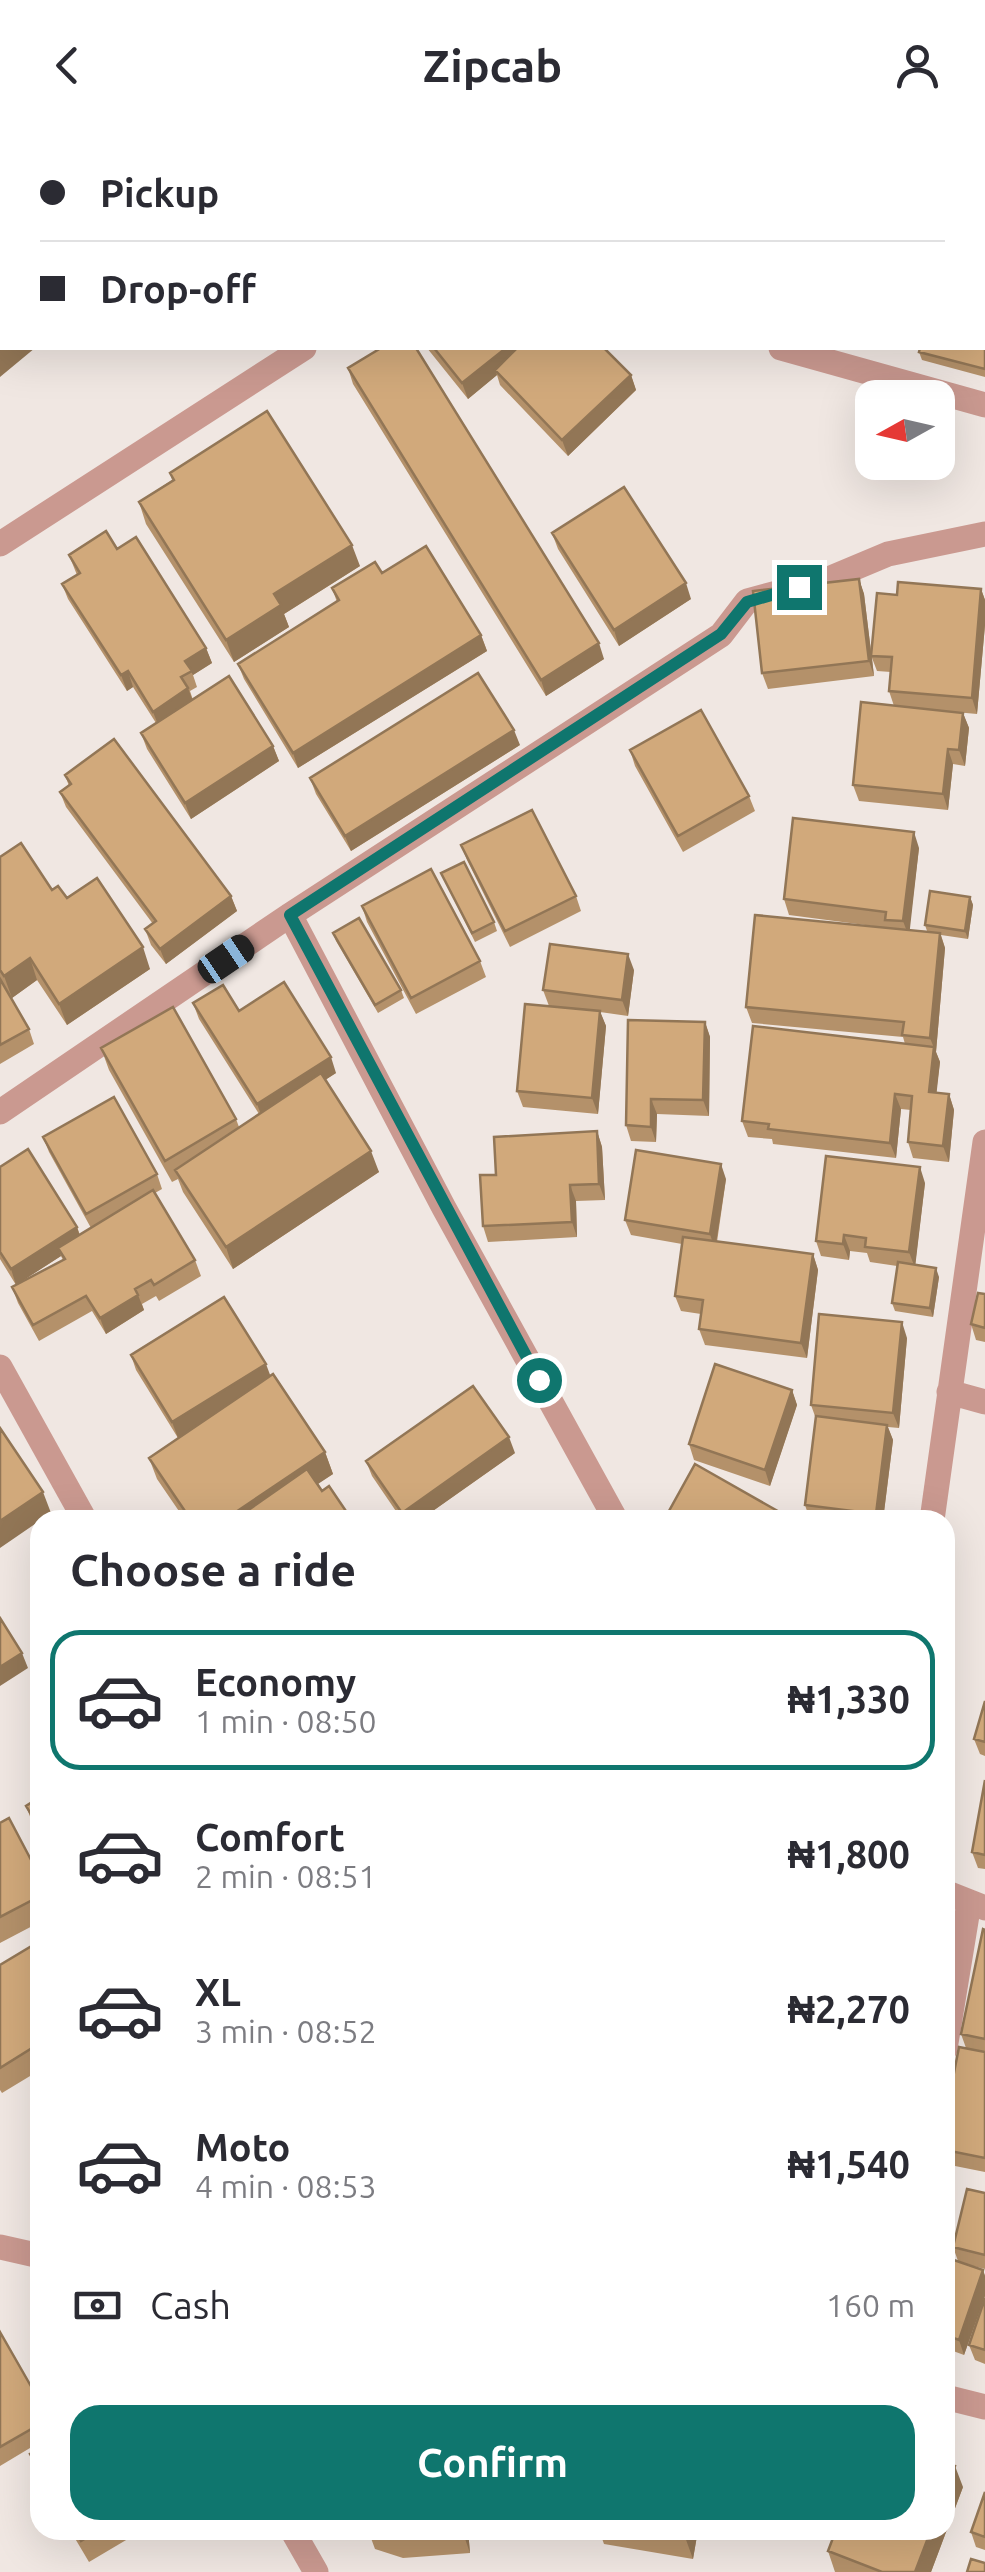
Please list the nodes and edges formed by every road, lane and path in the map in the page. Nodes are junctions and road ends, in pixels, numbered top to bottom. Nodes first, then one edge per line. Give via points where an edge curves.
1 (301, 350) edge
2 (788, 350) edge
3 (985, 405) edge
4 (985, 534) edge
5 (0, 544) edge
6 (290, 915) junction
7 (0, 1112) edge
8 (985, 1142) edge
9 (0, 1368) edge
10 (949, 1392) junction
11 (985, 1402) edge
12 (78, 1510) edge
13 (611, 1510) edge
14 (933, 1510) edge
15 (977, 1906) edge
16 (955, 2004) edge
17 (0, 2247) edge
18 (30, 2254) edge
19 (955, 2400) edge
20 (985, 2407) edge
21 (298, 2540) edge
22 (316, 2572) edge

1 - 5 street
2 - 3 street
4 - 6 street via 888,554 747,602 721,634
6 - 7 street
6 - 13 street
8 - 10 street
9 - 12 street
10 - 11 street
10 - 14 street
15 - 16 street
17 - 18 street
19 - 20 street
21 - 22 street

